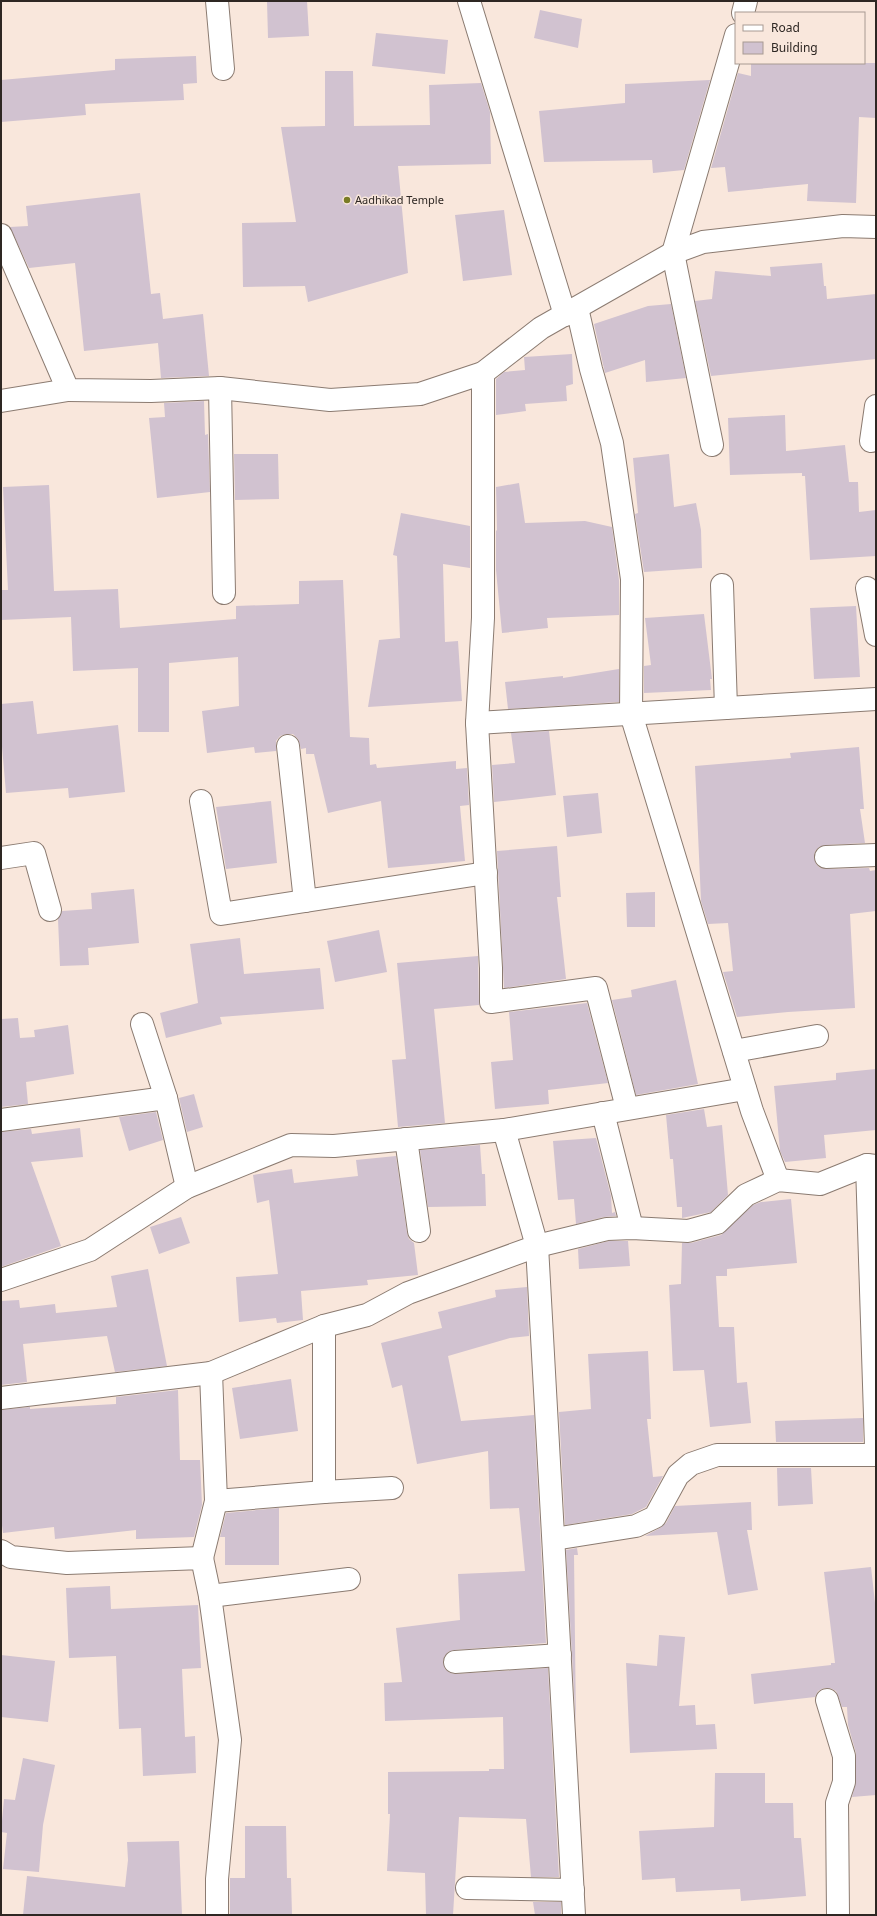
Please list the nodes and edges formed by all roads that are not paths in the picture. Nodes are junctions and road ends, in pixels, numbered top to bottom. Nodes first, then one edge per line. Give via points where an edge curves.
1 (217, 1) edge
2 (469, 1) edge
3 (746, 1) edge
4 (742, 12) edge
5 (735, 39) edge
6 (223, 69) dead end
7 (876, 227) edge
8 (1, 235) edge
9 (673, 252) junction
10 (571, 312) junction
11 (483, 373) junction
12 (220, 388) junction
13 (68, 390) junction
14 (1, 401) edge
15 (876, 406) edge
16 (871, 441) dead end
17 (712, 445) dead end
18 (722, 585) dead end
19 (867, 588) dead end
20 (224, 593) dead end
21 (876, 635) edge
22 (876, 699) edge
23 (726, 708) junction
24 (632, 714) junction
25 (478, 724) junction
26 (288, 746) dead end
27 (201, 802) dead end
28 (876, 855) edge
29 (826, 857) dead end
30 (1, 858) edge
31 (486, 873) junction
32 (306, 901) junction
33 (50, 910) dead end
34 (142, 1024) dead end
35 (817, 1036) dead end
36 (734, 1051) junction
37 (745, 1089) junction
38 (166, 1098) junction
39 (627, 1108) junction
40 (603, 1113) junction
41 (1, 1120) edge
42 (504, 1130) junction
43 (406, 1139) junction
44 (872, 1166) edge
45 (778, 1180) junction
46 (187, 1187) junction
47 (632, 1228) junction
48 (419, 1231) dead end
49 (537, 1246) junction
50 (1, 1280) edge
51 (324, 1326) junction
52 (211, 1373) junction
53 (1, 1398) edge
54 (876, 1447) edge
55 (876, 1455) edge
56 (392, 1488) dead end
57 (324, 1492) junction
58 (216, 1501) junction
59 (554, 1538) junction
60 (1, 1551) edge
61 (202, 1558) junction
62 (349, 1579) dead end
63 (210, 1596) junction
64 (560, 1655) junction
65 (455, 1662) dead end
66 (827, 1700) dead end
67 (468, 1888) dead end
68 (573, 1890) junction
69 (217, 1915) edge
70 (574, 1915) edge
71 (838, 1915) edge

1 - 6 street
2 - 10 street
3 - 4 street
5 - 9 street
7 - 9 street via 843,226 703,242
8 - 13 street
9 - 10 street
9 - 17 street
10 - 11 street via 541,328
10 - 24 street via 591,369 612,443 632,579
11 - 12 street via 420,394 338,399
11 - 25 street via 483,618
12 - 13 street
12 - 20 street
13 - 14 street
15 - 16 street
18 - 23 street
19 - 21 street
22 - 23 street
23 - 24 street
24 - 25 street
24 - 36 street
25 - 31 street
26 - 32 street
27 - 32 street via 221,914
28 - 29 street
30 - 33 street via 34,853
31 - 32 street
31 - 39 street via 491,1002 596,988
34 - 38 street
35 - 36 street
36 - 37 street
37 - 39 street
37 - 45 street
38 - 41 street
38 - 46 street
39 - 40 street
40 - 42 street
40 - 47 street
42 - 43 street
42 - 49 street
43 - 46 street via 334,1146 291,1145
43 - 48 street
44 - 45 street via 820,1184
44 - 54 street
45 - 47 street via 746,1195 717,1223 688,1231
46 - 50 street via 90,1250
47 - 49 street via 607,1229
49 - 51 street via 408,1293 367,1315
49 - 59 street
51 - 52 street
51 - 57 street
52 - 53 street
52 - 58 street
55 - 59 street via 717,1455 691,1464 678,1475 655,1517 636,1526
56 - 57 street
57 - 58 street
58 - 61 street
59 - 64 street
60 - 61 street via 11,1557 67,1563
61 - 63 street
62 - 63 street
63 - 69 street via 230,1740 216,1879
64 - 65 street
64 - 68 street
66 - 71 street via 844,1756 844,1782 837,1803
67 - 68 street
68 - 70 street

